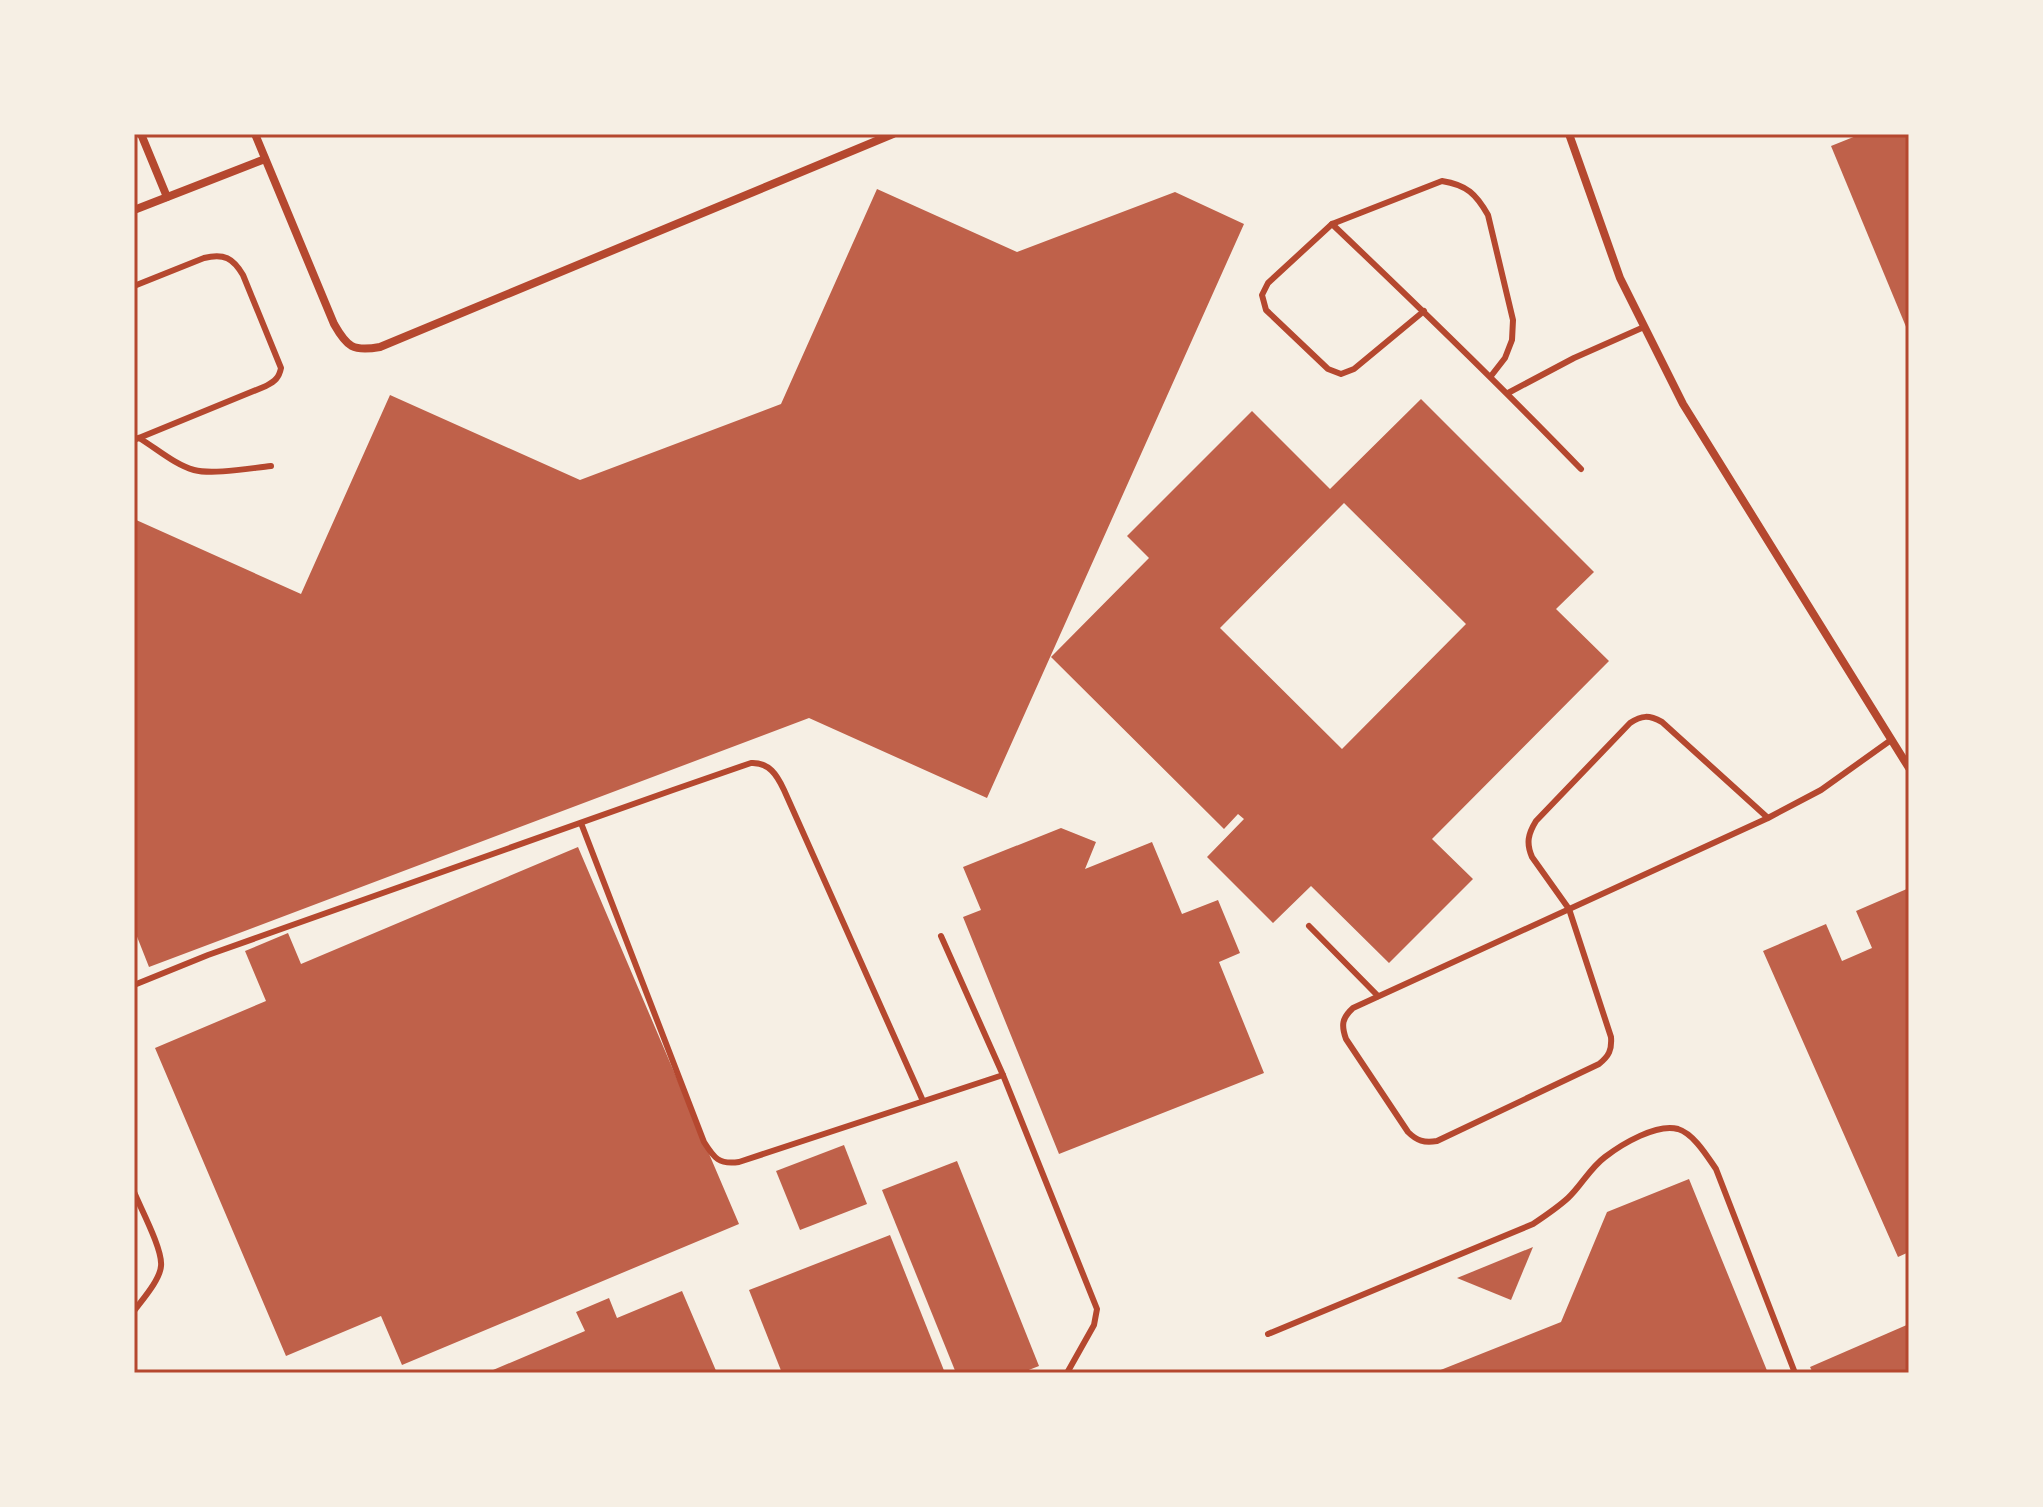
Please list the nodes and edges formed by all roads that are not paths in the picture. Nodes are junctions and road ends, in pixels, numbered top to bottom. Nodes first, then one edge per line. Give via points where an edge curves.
1 (141, 134) edge
2 (255, 134) edge
3 (893, 134) edge
4 (1569, 134) edge
5 (265, 159) junction
6 (167, 197) junction
7 (134, 210) edge
8 (1332, 224) junction
9 (134, 286) edge
10 (1424, 311) junction
11 (1644, 327) junction
12 (1491, 376) junction
13 (1508, 393) junction
14 (136, 439) edge
15 (271, 466) dead end
16 (1581, 469) dead end
17 (1891, 740) junction
18 (1909, 768) edge
19 (1768, 818) junction
20 (581, 823) junction
21 (1569, 909) junction
22 (1309, 926) dead end
23 (941, 936) dead end
24 (134, 985) edge
25 (1378, 996) junction
26 (1003, 1075) junction
27 (923, 1101) junction
28 (134, 1192) edge
29 (134, 1311) edge
30 (1268, 1334) dead end
31 (1067, 1373) edge
32 (1795, 1373) edge

1 - 6 street
2 - 5 street
3 - 5 street via 365,350 353,348 334,324
4 - 11 street via 1620,278
5 - 6 street
6 - 7 street
8 - 10 lane
8 - 10 lane via 1268,283 1262,295 1266,310 1328,369 1347,373
8 - 12 lane via 1442,181 1456,183 1480,201 1513,320 1505,358
9 - 14 lane via 204,258 226,256 243,275 281,368 266,386
10 - 12 lane
11 - 13 lane
11 - 17 street via 1683,404
12 - 13 lane
13 - 16 lane
14 - 15 lane via 196,470
17 - 18 street
17 - 19 lane via 1821,790
19 - 21 lane
19 - 21 lane via 1662,722 1640,717 1536,821 1528,838 1532,857
20 - 24 lane
20 - 27 lane via 751,763 767,766 784,790
20 - 27 lane via 704,1142 718,1160 739,1162
21 - 25 lane
21 - 25 lane via 1611,1037 1607,1057 1437,1141 1416,1140 1408,1132 1343,1030 1346,1014
22 - 25 lane
23 - 26 lane
26 - 27 lane
26 - 31 lane via 1097,1309 1094,1325
28 - 29 lane via 161,1266
30 - 32 lane via 1533,1224 1554,1211 1604,1158 1643,1134 1679,1129 1701,1145 1716,1169

